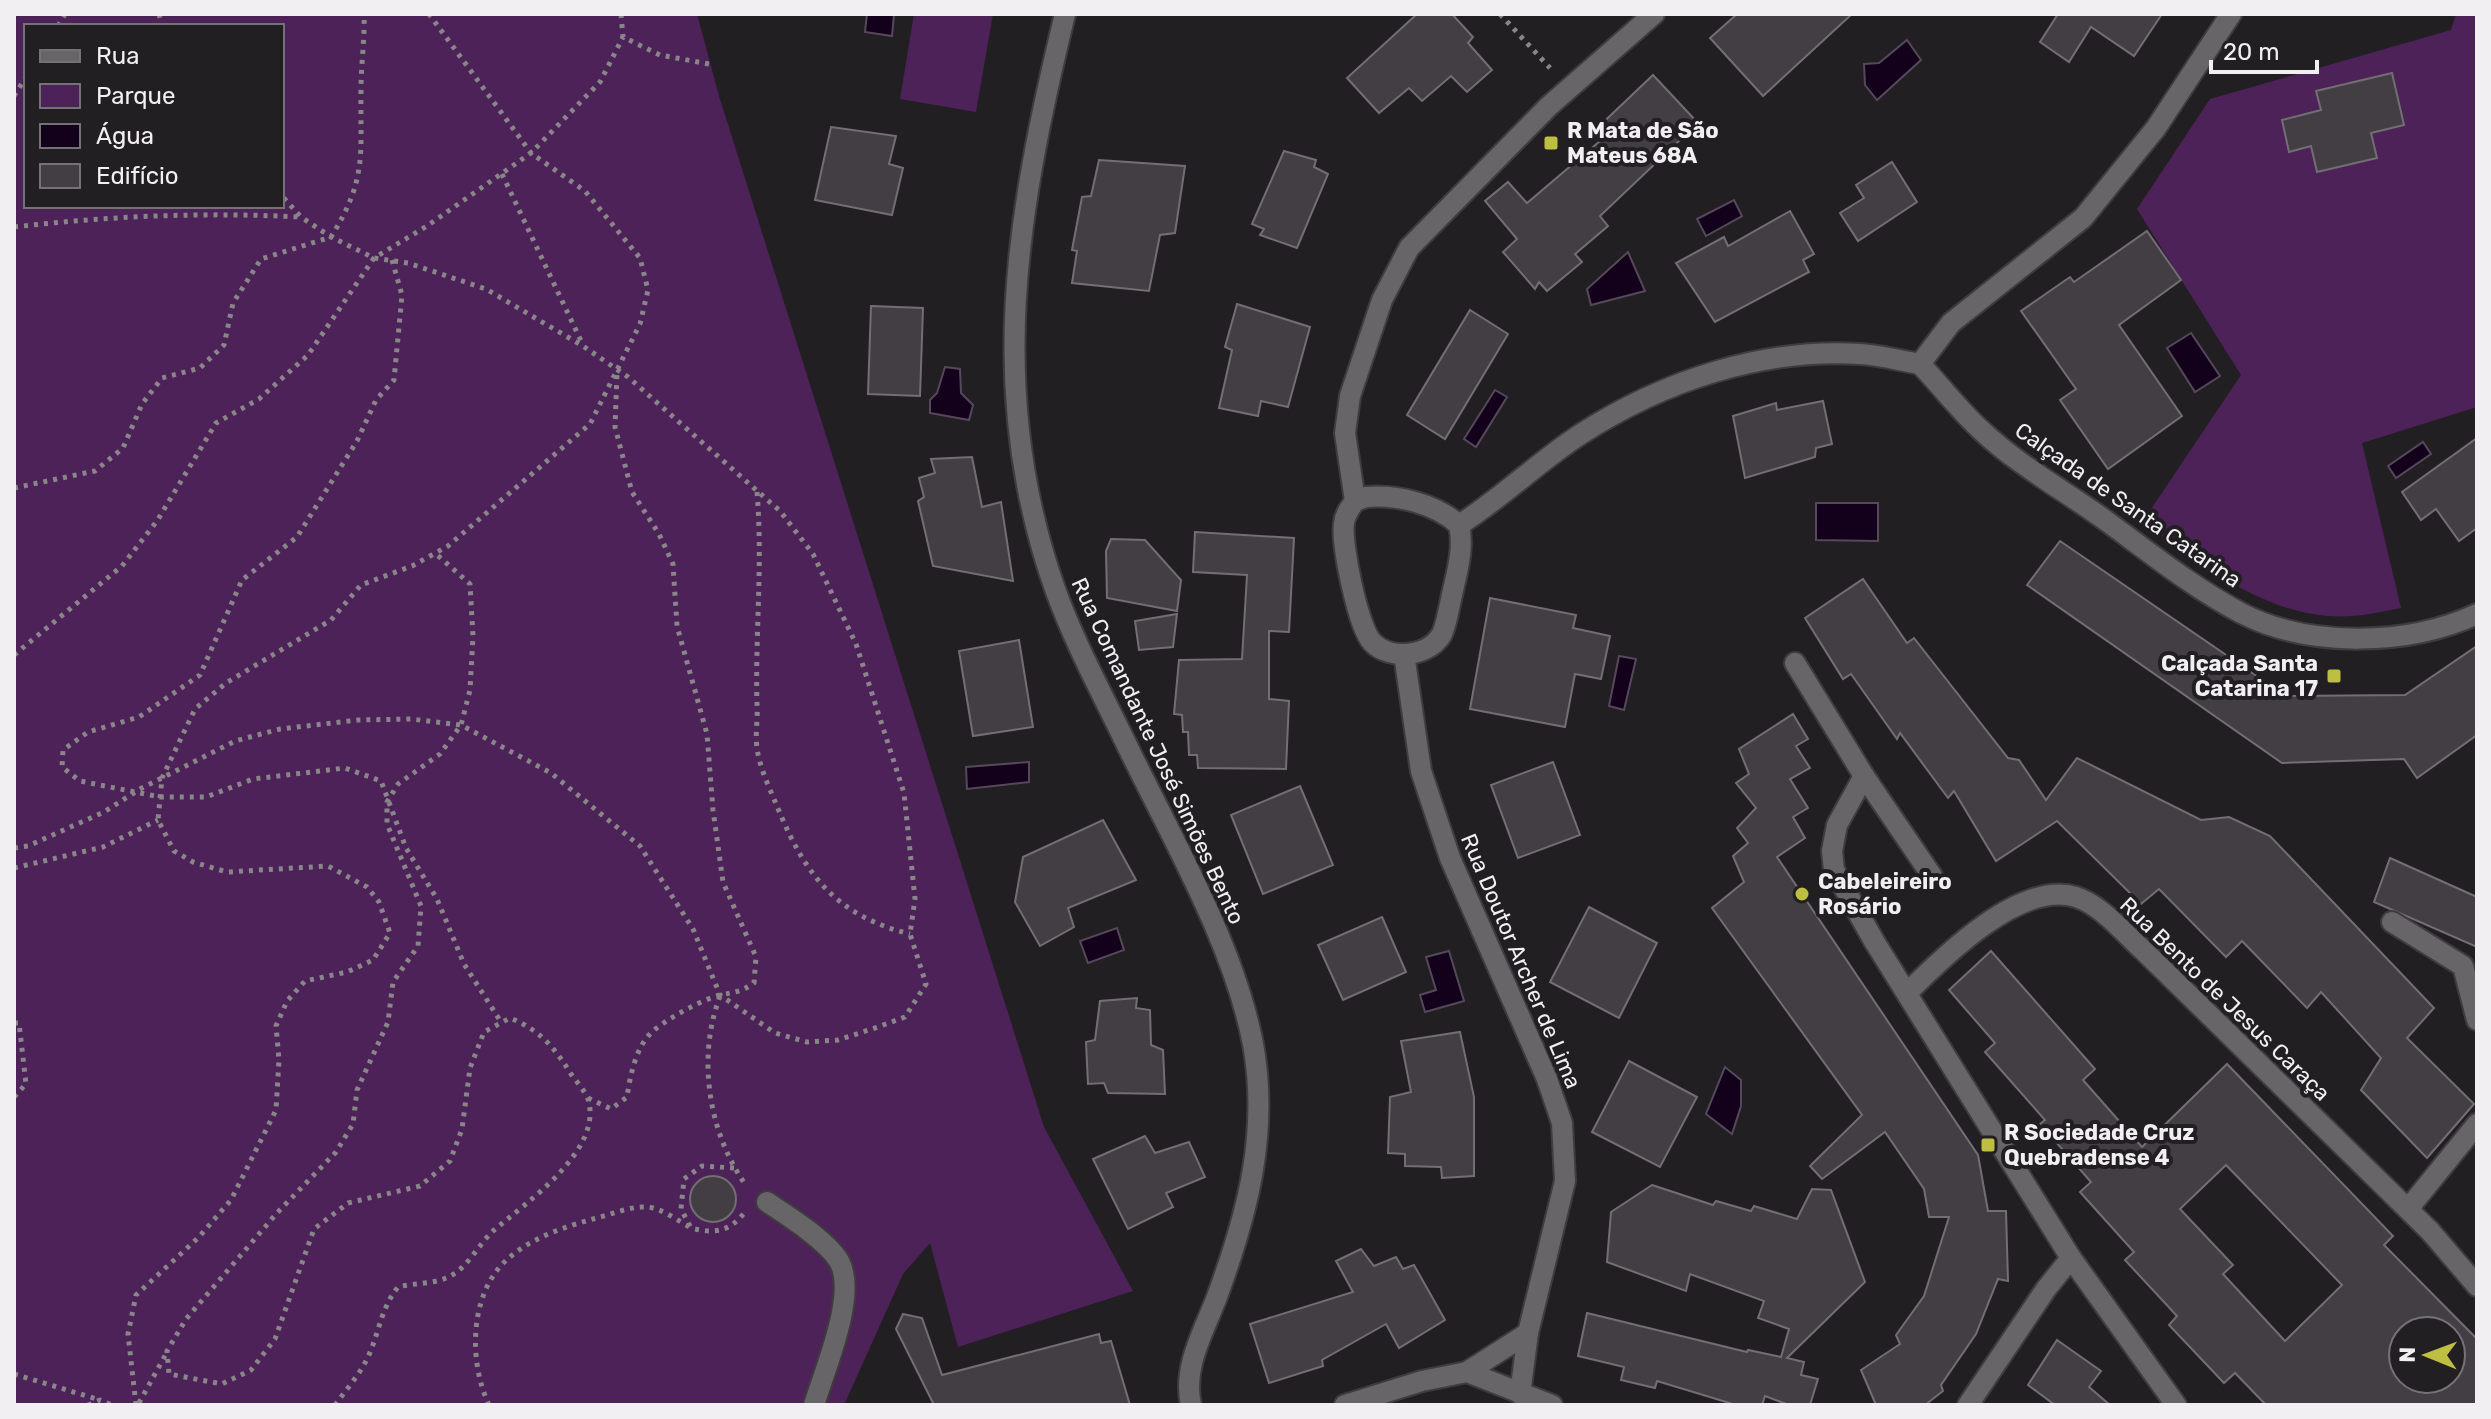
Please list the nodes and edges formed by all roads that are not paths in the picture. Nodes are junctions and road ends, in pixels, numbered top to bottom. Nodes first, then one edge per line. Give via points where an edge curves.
1 (1065, 14) edge
2 (1654, 14) edge
3 (2231, 14) edge
4 (1920, 364) junction
5 (1355, 501) junction
6 (1459, 525) junction
7 (2477, 614) edge
8 (1404, 654) junction
9 (1795, 663) dead end
10 (1864, 776) junction
11 (1932, 876) dead end
12 (2392, 922) dead end
13 (1907, 993) junction
14 (2477, 1020) edge
15 (2477, 1124) edge
16 (767, 1202) road end
17 (2408, 1209) junction
18 (2071, 1258) junction
19 (2477, 1286) edge
20 (1528, 1333) junction
21 (1467, 1372) junction
22 (1520, 1394) junction
23 (814, 1405) edge
24 (1191, 1405) edge
25 (1345, 1405) edge
26 (1552, 1405) edge
27 (1968, 1405) edge
28 (2176, 1405) edge

1 - 24 street, Rua Comandante José Simões Bento via 1037,134 1020,242 1012,371 1019,440 1055,589 1210,917 1253,1043 1260,1101 1249,1196 1189,1371
2 - 5 street via 1549,106 1409,248 1382,300 1350,396 1345,433
3 - 4 street via 2156,128 2083,218 1951,323
4 - 6 street via 1860,354 1783,357 1716,369 1581,434
4 - 7 street, Calçada de Santa Catarina via 1983,433 2243,614 2285,629 2377,638 2422,632
5 - 6 street via 1393,497 1436,510
5 - 8 street via 1343,524 1362,622 1370,641 1382,650
6 - 8 street via 1460,556 1441,635 1430,646
8 - 20 street, Rua Doutor Archer de Lima via 1421,771 1445,844 1562,1123 1565,1181
9 - 10 street
10 - 11 street
10 - 13 street via 1837,825 1834,870
12 - 14 street via 2463,966
13 - 17 street, Rua Bento de Jesus Caraça via 1941,957 2026,900 2076,897 2143,950
13 - 18 street
15 - 17 street
16 - 23 street via 839,1261 846,1284 840,1323
17 - 19 street, Rua Bento de Jesus Caraça
18 - 27 street
18 - 28 street
20 - 21 street
20 - 22 street, Rua Doutor Archer de Lima
21 - 22 street
21 - 25 street
22 - 26 street

